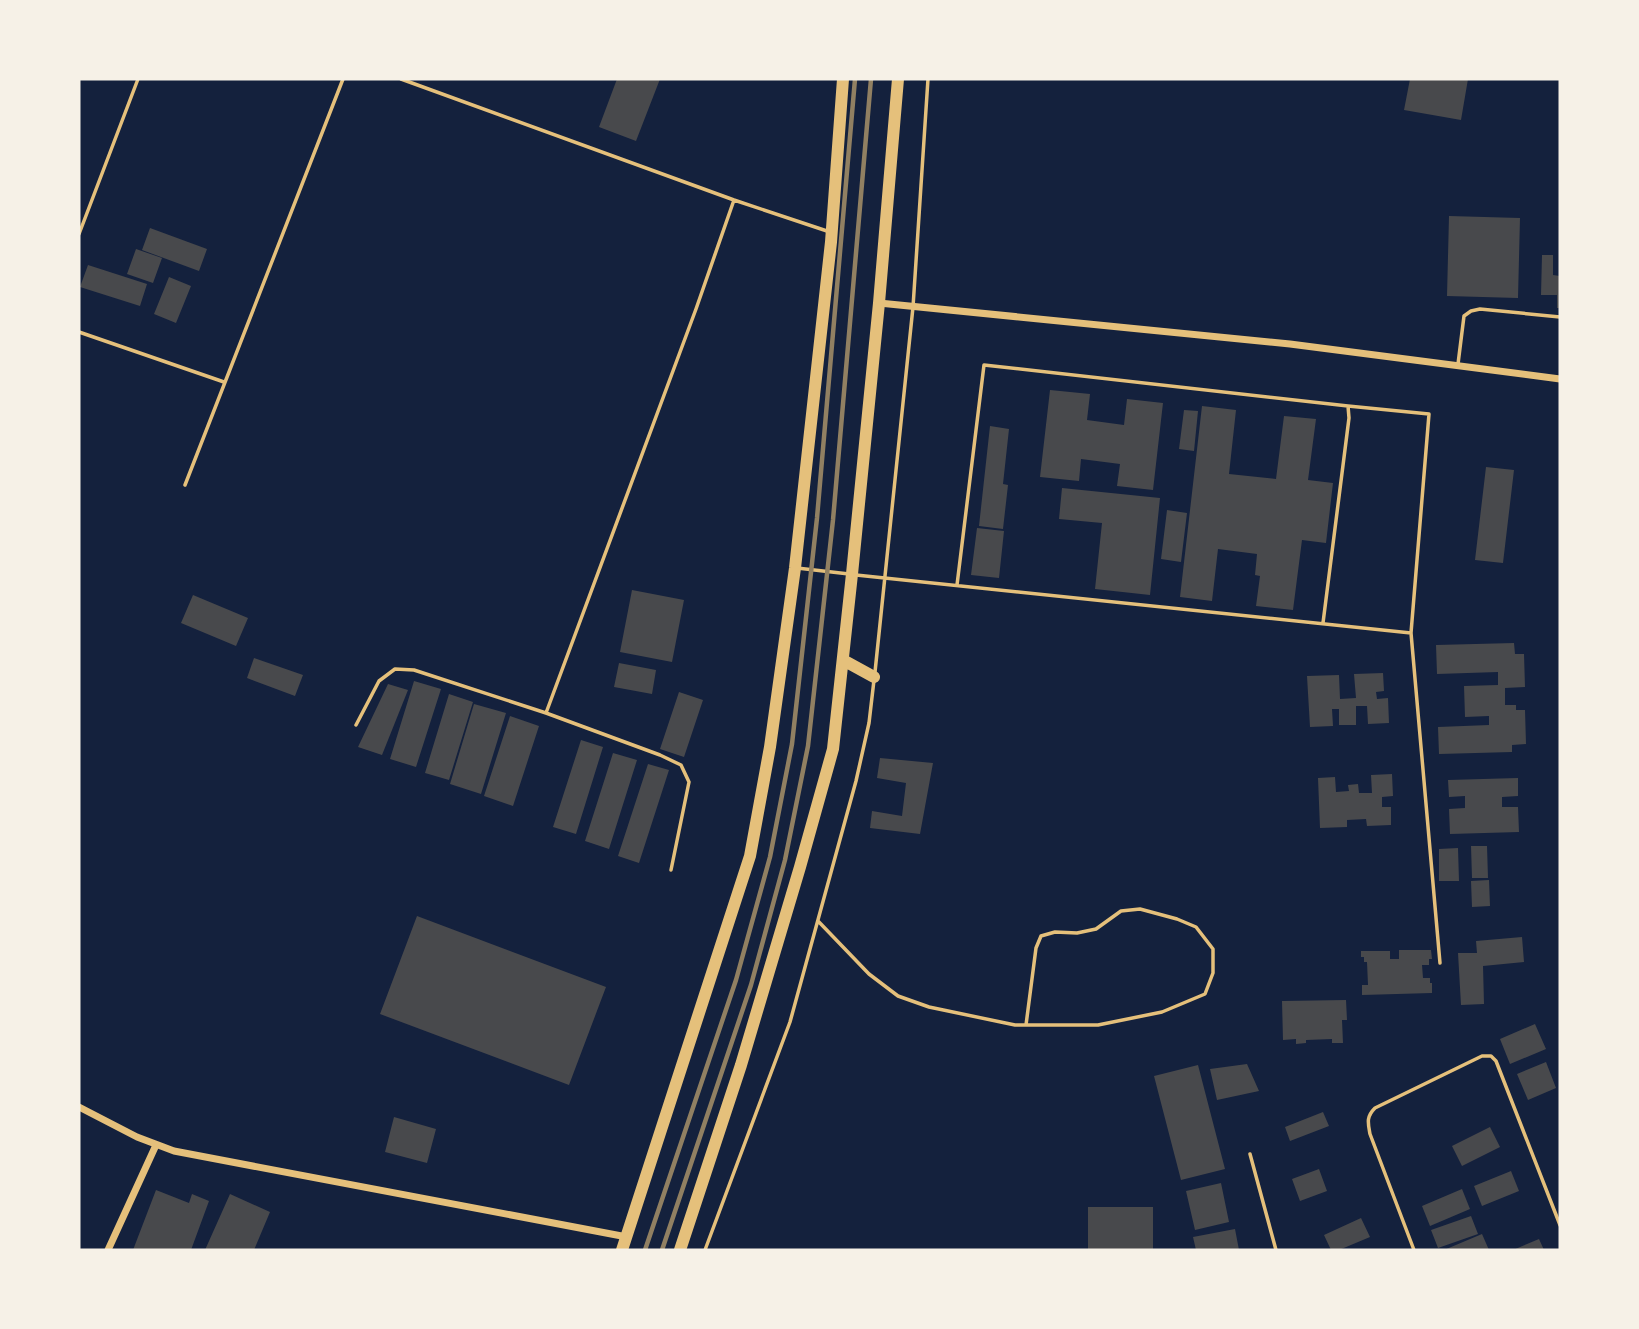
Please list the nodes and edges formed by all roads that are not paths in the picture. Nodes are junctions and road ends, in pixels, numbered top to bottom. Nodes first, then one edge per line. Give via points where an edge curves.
1 (138, 79) edge
2 (343, 79) edge
3 (401, 79) edge
4 (843, 79) edge
5 (898, 79) edge
6 (928, 79) edge
7 (734, 200) junction
8 (832, 233) junction
9 (79, 234) edge
10 (879, 303) junction
11 (913, 307) junction
12 (1560, 317) edge
13 (79, 332) edge
14 (1458, 366) junction
15 (1560, 379) edge
16 (224, 382) junction
17 (1349, 407) junction
18 (185, 485) dead end
19 (795, 568) junction
20 (852, 574) junction
21 (886, 578) junction
22 (957, 585) junction
23 (1323, 624) junction
24 (1411, 633) junction
25 (843, 660) junction
26 (874, 677) junction
27 (546, 713) junction
28 (356, 725) dead end
29 (671, 870) dead end
30 (818, 921) junction
31 (1440, 962) dead end
32 (1026, 1025) junction
33 (79, 1107) edge
34 (156, 1145) junction
35 (1250, 1154) dead end
36 (1560, 1225) edge
37 (627, 1237) junction
38 (108, 1250) edge
39 (622, 1250) edge
40 (680, 1250) edge
41 (705, 1250) edge
42 (1276, 1250) edge
43 (1414, 1250) edge

1 - 9 lane
2 - 16 lane
3 - 7 lane
4 - 8 highway
5 - 10 highway
6 - 11 lane
7 - 8 lane
7 - 27 lane
8 - 19 highway
10 - 11 street
10 - 20 highway
11 - 14 street via 1290,344
11 - 21 lane
12 - 14 lane via 1471,311 1464,316
13 - 16 lane
14 - 15 street
16 - 18 lane
17 - 22 lane via 984,365
17 - 23 lane
17 - 24 lane via 1429,414
19 - 20 lane
19 - 37 highway via 750,856
20 - 21 lane
20 - 25 highway
21 - 22 lane
21 - 26 lane
22 - 23 lane
23 - 24 lane
24 - 31 lane
25 - 26 highway
25 - 40 highway via 833,748 804,854
26 - 30 lane via 856,781
27 - 28 lane via 414,670 395,669 379,681
27 - 29 lane via 681,765 689,782
30 - 32 lane via 869,974 898,996 929,1007
30 - 41 lane via 790,1022
32 - 32 lane via 1098,1025 1162,1012 1205,994 1213,973 1213,949 1196,928 1140,909 1121,911 1096,929 1041,936
33 - 34 street
34 - 37 street
34 - 38 street
35 - 42 lane
36 - 43 lane via 1496,1061 1482,1056 1369,1114 1370,1135
37 - 39 highway

